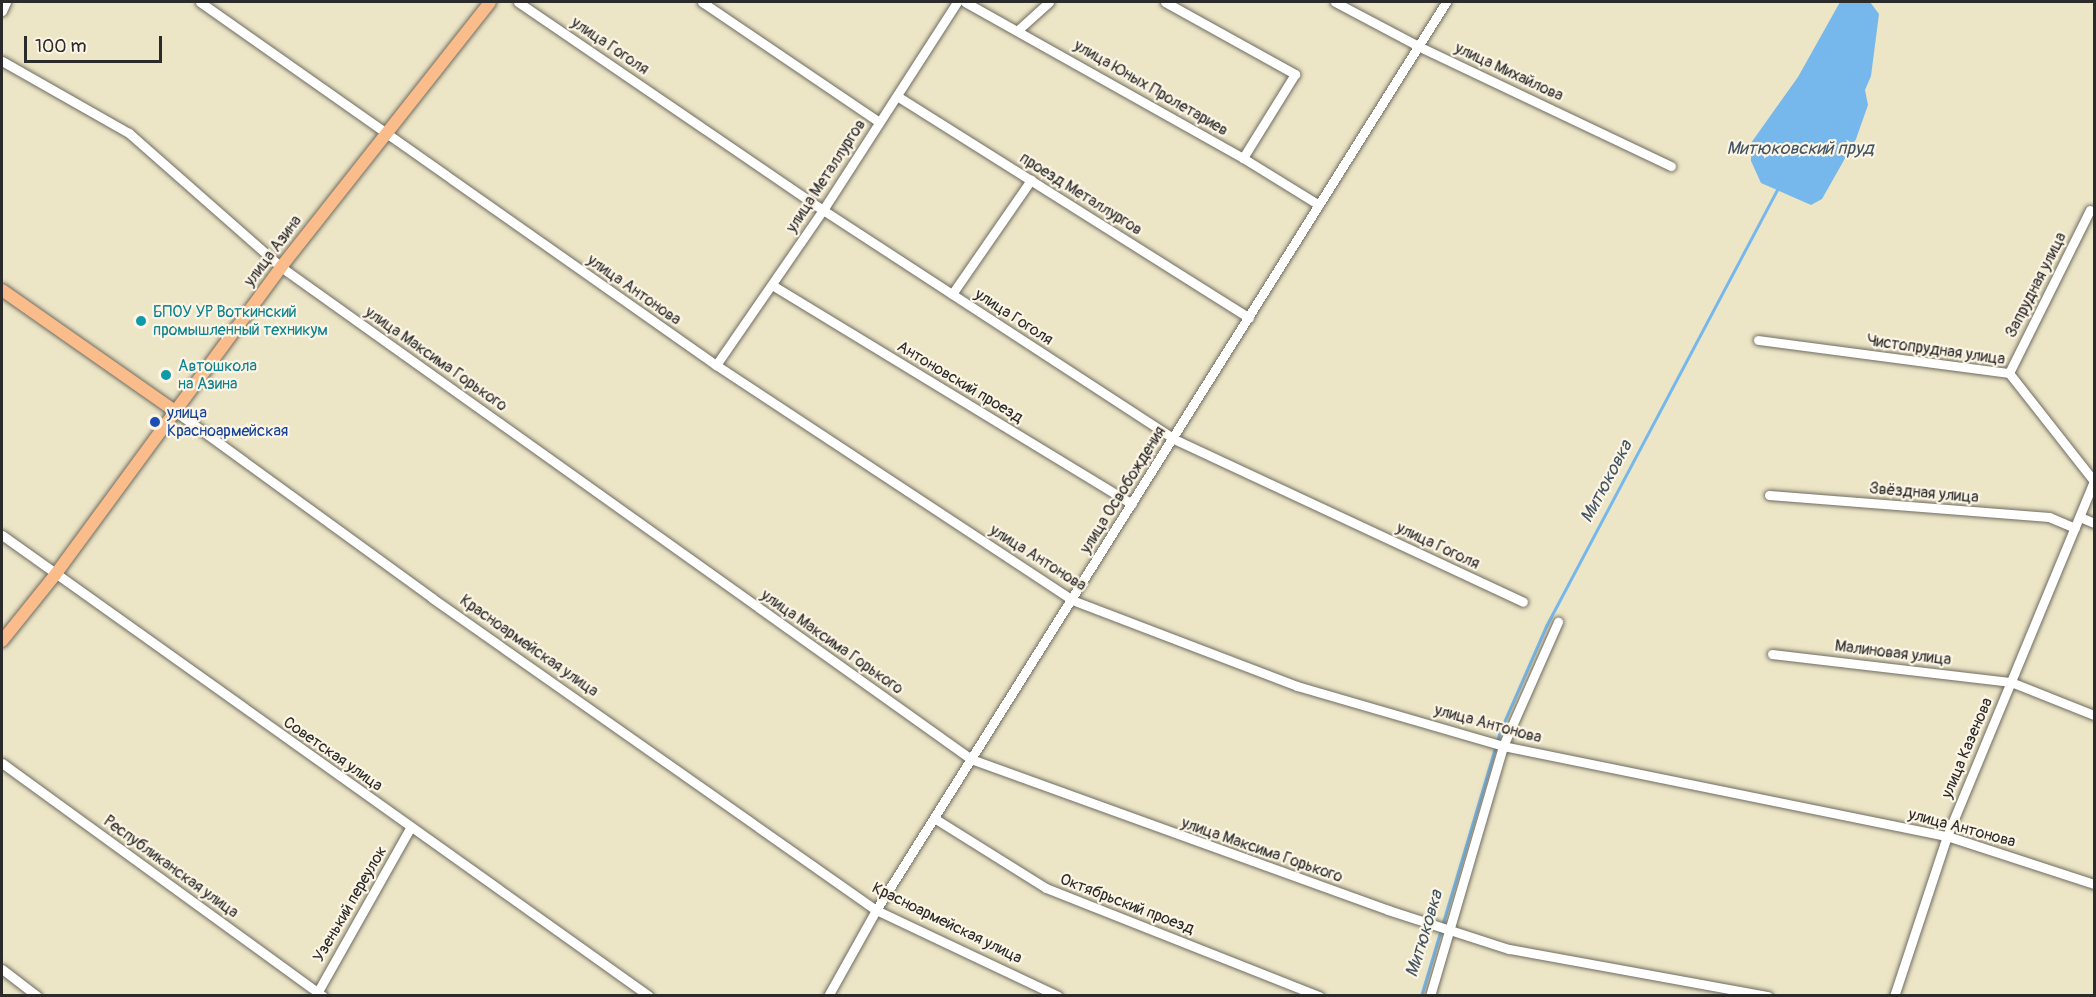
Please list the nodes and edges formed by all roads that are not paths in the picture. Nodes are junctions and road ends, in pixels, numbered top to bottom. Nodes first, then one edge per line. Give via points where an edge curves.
1 (6, 2) edge
2 (200, 2) edge
3 (490, 2) edge
4 (519, 2) edge
5 (702, 2) edge
6 (957, 2) edge
7 (965, 2) edge
8 (1049, 2) edge
9 (1165, 2) edge
10 (1335, 2) edge
11 (1446, 2) edge
12 (2, 11) edge
13 (1018, 30) junction
14 (1418, 46) junction
15 (2, 61) edge
16 (897, 96) junction
17 (879, 122) junction
18 (384, 134) junction
19 (1243, 158) junction
20 (1671, 166) dead end
21 (1031, 180) junction
22 (1319, 205) junction
23 (823, 210) junction
24 (2090, 210) dead end
25 (281, 267) junction
26 (772, 285) junction
27 (2, 290) edge
28 (952, 294) junction
29 (1249, 318) junction
30 (1758, 340) dead end
31 (716, 365) junction
32 (2009, 374) junction
33 (174, 411) junction
34 (1174, 439) junction
35 (1769, 495) dead end
36 (1132, 504) junction
37 (2080, 517) junction
38 (2094, 523) edge
39 (2075, 528) junction
40 (2, 535) edge
41 (55, 575) junction
42 (1072, 600) junction
43 (1523, 602) dead end
44 (1558, 622) dead end
45 (2, 641) edge
46 (1772, 654) dead end
47 (2012, 682) junction
48 (2094, 715) edge
49 (1503, 746) junction
50 (971, 759) junction
51 (2, 764) edge
52 (934, 818) junction
53 (410, 828) junction
54 (1947, 836) junction
55 (2094, 884) edge
56 (876, 910) junction
57 (1448, 929) junction
58 (2, 969) edge
59 (318, 994) edge
60 (37, 996) edge
61 (649, 996) edge
62 (828, 996) edge
63 (1058, 996) edge
64 (1319, 996) edge
65 (1430, 996) edge
66 (1768, 996) edge
67 (1894, 996) edge

1 - 12 street
2 - 18 street, улица Антонова
3 - 18 main road, улица Азина
4 - 23 street, улица Гоголя
5 - 17 street
6 - 16 street, улица Металлургов
7 - 13 street, улица Юных Пролетариев
8 - 13 street
9 - 19 street via 1294,74
10 - 14 street, улица Михайлова
11 - 14 street, улица Освобождения
13 - 19 street, улица Юных Пролетариев
14 - 20 street, улица Михайлова
14 - 22 street, улица Освобождения
15 - 25 street, улица Максима Горького via 129,133
16 - 17 street, улица Металлургов
16 - 21 street, проезд Металлургов
17 - 23 street, улица Металлургов
18 - 25 main road, улица Азина
18 - 31 street, улица Антонова
19 - 22 street, улица Юных Пролетариев
21 - 28 street
21 - 29 street, проезд Металлургов
22 - 29 street, улица Освобождения
23 - 26 street, улица Металлургов
23 - 28 street, улица Гоголя
24 - 32 street, Запрудная улица
25 - 33 main road, улица Азина
25 - 50 street, улица Максима Горького
26 - 31 street, улица Металлургов
26 - 36 street, Антоновский проезд
27 - 33 main road, Красноармейская улица
28 - 34 street, улица Гоголя
29 - 34 street, улица Освобождения
30 - 32 street, Чистопрудная улица
31 - 42 street, улица Антонова
32 - 37 street, Чистопрудная улица via 2094,481
33 - 41 main road, улица Азина
33 - 56 street, Красноармейская улица
34 - 36 street, улица Освобождения
34 - 43 street, улица Гоголя
35 - 39 street, Звёздная улица via 2049,518
36 - 42 street, улица Освобождения
37 - 38 street
37 - 39 street, улица Казенова
39 - 47 street, улица Казенова
40 - 41 street, Советская улица
41 - 45 main road, улица Азина
41 - 53 street, Советская улица
42 - 49 street, улица Антонова via 1297,686
42 - 50 street, улица Освобождения
44 - 49 street
46 - 47 street, Малиновая улица
47 - 48 street, Малиновая улица
47 - 54 street, улица Казенова
49 - 54 street, улица Антонова
49 - 57 street
50 - 52 street, улица Освобождения
50 - 57 street, улица Максима Горького via 1143,824
51 - 59 street, Республиканская улица
52 - 56 street, улица Освобождения
52 - 64 street, Октябрьский проезд via 1046,888
53 - 59 street, Узенький переулок
53 - 61 street, Советская улица
54 - 55 street, улица Антонова
54 - 67 street, улица Казенова
56 - 62 street, улица Освобождения
56 - 63 street, Красноармейская улица
57 - 65 street
57 - 66 street, улица Максима Горького via 1509,949
58 - 60 street

